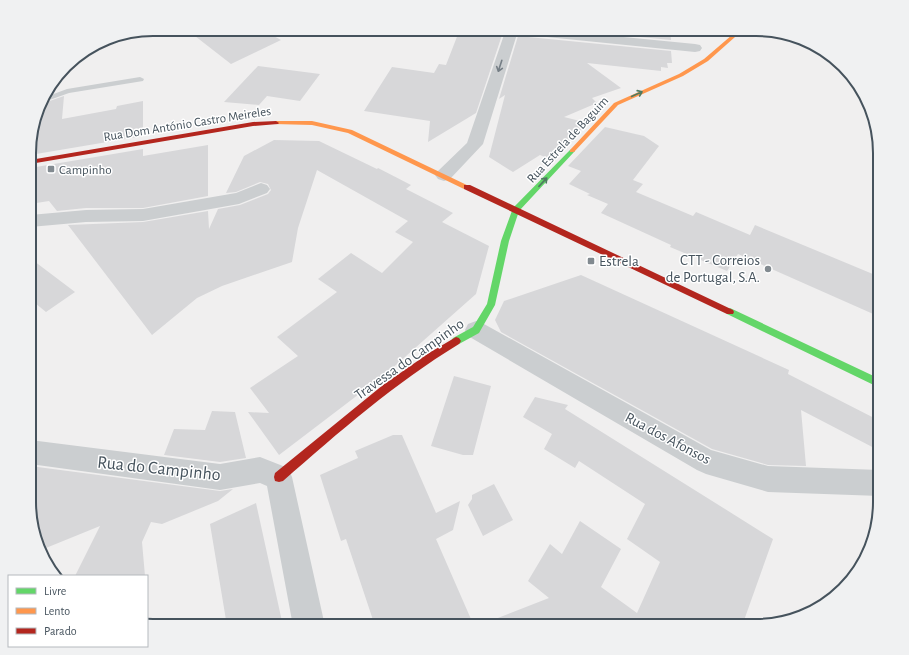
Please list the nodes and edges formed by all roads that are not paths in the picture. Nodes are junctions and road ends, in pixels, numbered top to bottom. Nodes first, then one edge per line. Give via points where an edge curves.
1 (510, 36) edge
2 (579, 36) edge
3 (734, 36) edge
4 (695, 48) dead end
5 (140, 79) dead end
6 (50, 98) edge
7 (36, 161) edge
8 (444, 175) junction
9 (261, 189) dead end
10 (516, 210) junction
11 (36, 220) edge
12 (476, 330) junction
13 (873, 381) edge
14 (36, 453) edge
15 (279, 477) junction
16 (873, 483) edge
17 (308, 619) edge

1 -> 8 street via 475,144
2 - 4 street
10 -> 3 main road, Rua Estrela de Baguim via 616,104 687,71 706,60
5 - 6 lane via 67,91
7 - 8 main road, Rua Dom António Castro Meireles via 253,124 290,122 312,123 350,131
8 - 10 main road, Rua Dom António Castro Meireles
9 - 11 street via 239,198 143,215
10 - 12 main road, Travessa do Campinho via 505,241 491,305
10 - 13 main road, Rua Dom António Castro Meireles
12 - 15 main road, Travessa do Campinho via 442,349 390,385
12 - 16 street, Rua dos Afonsos via 706,461 768,479
14 - 15 street, Rua do Campinho via 220,477 260,470
15 - 17 street

